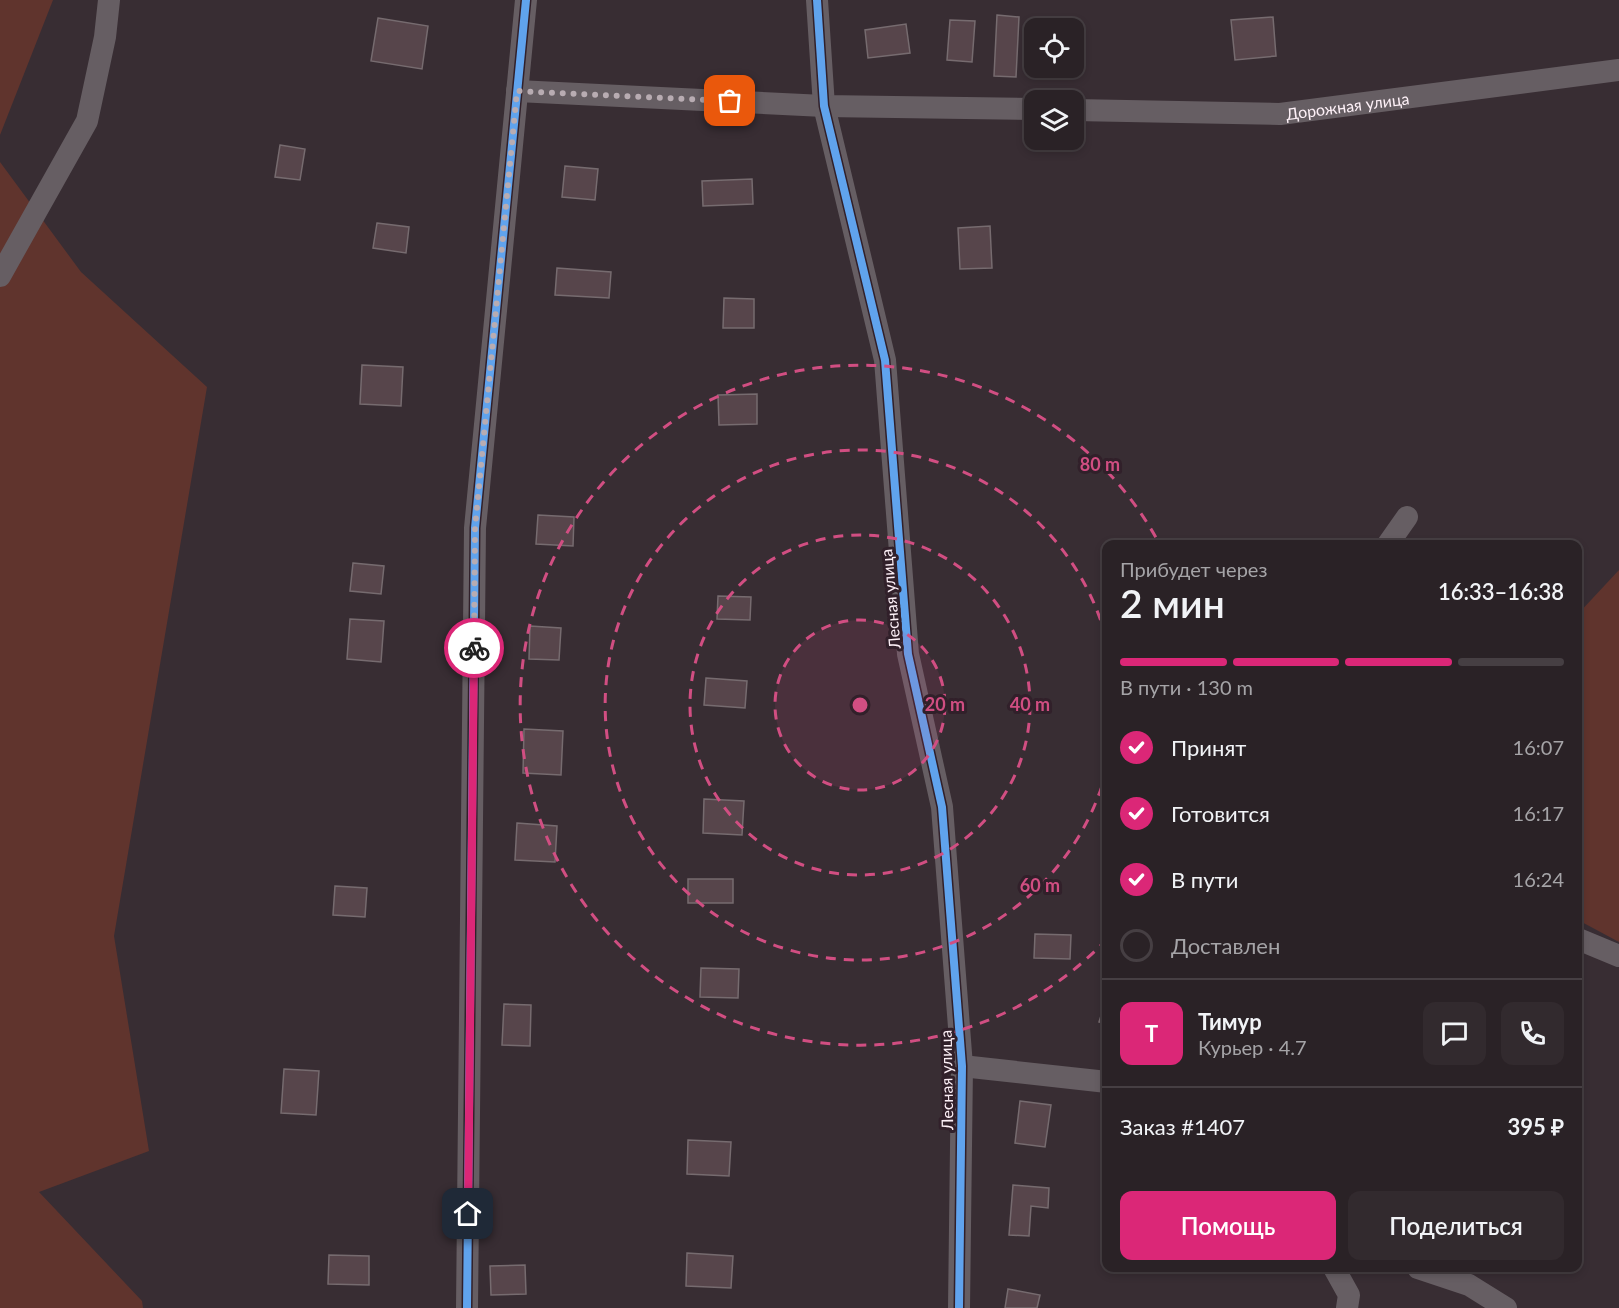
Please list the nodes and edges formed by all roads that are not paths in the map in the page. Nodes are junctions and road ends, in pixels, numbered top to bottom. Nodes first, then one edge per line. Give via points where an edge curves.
1 (110, 0) edge
2 (526, 0) edge
3 (817, 0) edge
4 (1619, 70) edge
5 (517, 91) junction
6 (824, 106) junction
7 (1024, 110) edge
8 (1084, 110) edge
9 (0, 276) edge
10 (1407, 517) dead end
11 (1391, 540) edge
12 (1582, 941) edge
13 (1619, 956) edge
14 (962, 1066) junction
15 (1102, 1081) edge
16 (1336, 1272) edge
17 (1430, 1272) edge
18 (467, 1308) edge
19 (959, 1308) edge
20 (1347, 1308) edge
21 (1506, 1308) edge

1 - 9 street via 87,121
2 - 5 street
3 - 6 street, Лесная улица
4 - 8 street, Дорожная улица via 1280,114
5 - 6 street
5 - 18 street via 475,528
6 - 7 street
6 - 14 street, Лесная улица via 885,360 908,654 942,807
10 - 11 street
12 - 13 street
14 - 15 street
14 - 19 street, Лесная улица
16 - 20 street via 1348,1295
17 - 21 street via 1468,1285

